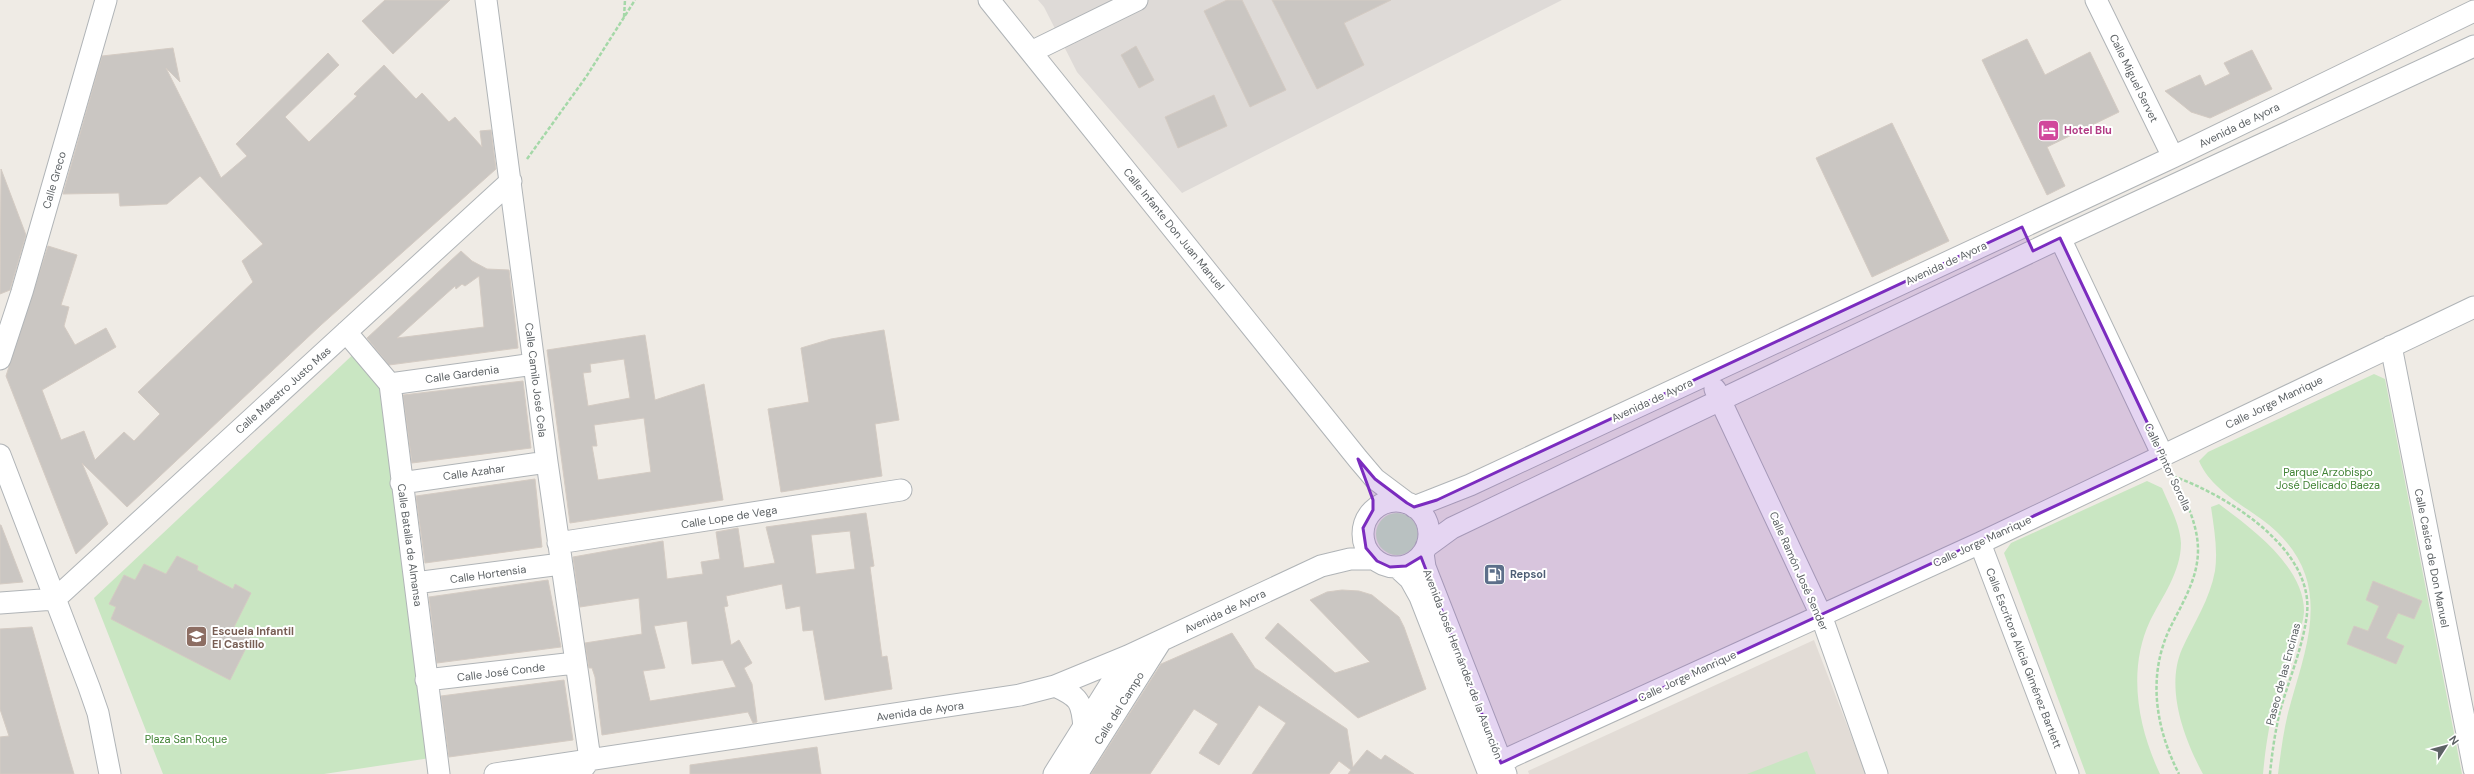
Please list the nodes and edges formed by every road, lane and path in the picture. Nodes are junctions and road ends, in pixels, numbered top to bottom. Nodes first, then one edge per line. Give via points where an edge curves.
1 (106, 0) edge
2 (486, 0) edge
3 (625, 0) edge
4 (635, 0) edge
5 (989, 0) edge
6 (1137, 0) edge
7 (2096, 0) edge
8 (2474, 11) edge
9 (624, 18) junction
10 (2474, 46) edge
11 (1032, 52) junction
12 (2172, 157) junction
13 (511, 181) junction
14 (2069, 205) junction
15 (2022, 227) junction
16 (2080, 229) junction
17 (2060, 238) junction
18 (2033, 251) junction
19 (2474, 307) edge
20 (346, 332) junction
21 (2391, 346) junction
22 (0, 359) edge
23 (534, 364) junction
24 (1708, 374) junction
25 (390, 384) junction
26 (1721, 401) junction
27 (0, 454) edge
28 (2163, 456) junction
29 (1358, 459) junction
30 (547, 462) junction
31 (2174, 476) junction
32 (401, 483) junction
33 (901, 490) dead end
34 (1411, 505) junction
35 (1369, 516) junction
36 (558, 543) junction
37 (1980, 543) junction
38 (1425, 550) junction
39 (1374, 559) junction
40 (561, 564) junction
41 (1321, 566) junction
42 (1397, 568) junction
43 (415, 583) junction
44 (56, 599) junction
45 (0, 603) edge
46 (1821, 615) junction
47 (1161, 641) junction
48 (1128, 656) junction
49 (575, 663) junction
50 (426, 680) junction
51 (2466, 683) edge
52 (1055, 686) junction
53 (1084, 728) junction
54 (585, 766) edge
55 (2474, 769) edge
56 (1496, 771) edge
57 (110, 774) edge
58 (439, 774) edge
59 (495, 774) edge
60 (1054, 774) edge
61 (1077, 774) edge
62 (1878, 774) edge
63 (2068, 774) edge
64 (2179, 774) edge
65 (2270, 774) edge

1 - 22 street, Calle Greco via 22,292
2 - 13 street, Calle Camilo José Cela
3 - 9 path
4 - 9 path
5 - 11 street, Calle Infante Don Juan Manuel
6 - 11 street
7 - 12 street, Calle Miguel Servet
8 - 12 street, Avenida de Ayora
9 - 13 path via 586,77
10 - 16 street
11 - 29 street, Calle Infante Don Juan Manuel
12 - 14 street, Avenida de Ayora
13 - 20 street, Calle Maestro Justo Mas
13 - 23 street, Calle Camilo José Cela
14 - 15 street, Avenida de Ayora
14 - 16 street
15 - 18 street
15 - 24 street, Avenida de Ayora
16 - 17 street
17 - 18 street
17 - 28 street, Calle Pintor Sorolla
18 - 26 street
19 - 21 street, Calle Jorge Manrique
20 - 25 street
20 - 44 street, Calle Maestro Justo Mas
21 - 28 street, Calle Jorge Manrique
21 - 51 street, Calle Casica de Don Manuel
23 - 25 street, Calle Gardenia
23 - 30 street, Calle Camilo José Cela
24 - 26 street, Calle Ramón José Sender
24 - 34 street, Avenida de Ayora via 1470,485
25 - 32 street, Calle Batalla de Almansa
26 - 38 street via 1452,528
26 - 46 street, Calle Ramón José Sender
27 - 44 street
28 - 31 path, Calle Pintor Sorolla
28 - 37 street, Calle Jorge Manrique
29 - 34 street, Calle Infante Don Juan Manuel via 1375,479
29 - 35 street, Calle Infante Don Juan Manuel via 1368,481
30 - 32 street, Calle Azahar
30 - 36 street, Calle Camilo José Cela
31 - 64 path, Calle Pintor Sorolla via 2188,505 2198,550 2195,573 2162,647 2156,667 2158,710 2164,735
31 - 65 path, Paseo de las Encinas via 2206,490 2263,528 2288,555 2301,580 2306,602 2305,626 2281,710
32 - 43 street, Calle Batalla de Almansa
33 - 36 street, Calle Lope de Vega
34 - 35 street via 1389,502
34 - 38 street via 1427,524 1428,540
35 - 39 street via 1363,542
35 - 41 street, Avenida de Ayora via 1351,542
36 - 40 street, Calle Camilo José Cela
37 - 46 street, Calle Jorge Manrique
37 - 63 street, Calle Escritora Alicia Giménez Bartlett
38 - 42 street via 1409,565
38 - 56 street, Avenida José Hernández de la Asunción via 1425,567
39 - 41 street, Avenida de Ayora via 1350,559
39 - 42 street via 1383,565
40 - 43 street, Calle Hortensia
40 - 49 street, Calle Camilo José Cela
41 - 47 street, Avenida de Ayora
42 - 56 street, Avenida José Hernández de la Asunción via 1410,580 1420,597
43 - 50 street, Calle Batalla de Almansa
44 - 45 street
44 - 57 street via 98,714
46 - 56 street, Calle Jorge Manrique
46 - 62 street, Calle Ramón José Sender
47 - 48 street, Avenida de Ayora
47 - 61 street, Calle del Campo
48 - 52 street, Avenida de Ayora
48 - 53 street, Calle del Campo
49 - 50 street, Calle José Conde
49 - 54 street, Calle Camilo José Cela
50 - 58 street, Calle Batalla de Almansa
51 - 55 street, Calle Casica de Don Manuel
52 - 53 street, Calle del Campo via 1072,694 1080,702
52 - 54 street, Avenida de Ayora via 984,702
53 - 60 street, Calle del Campo
54 - 59 street, Avenida de Ayora

